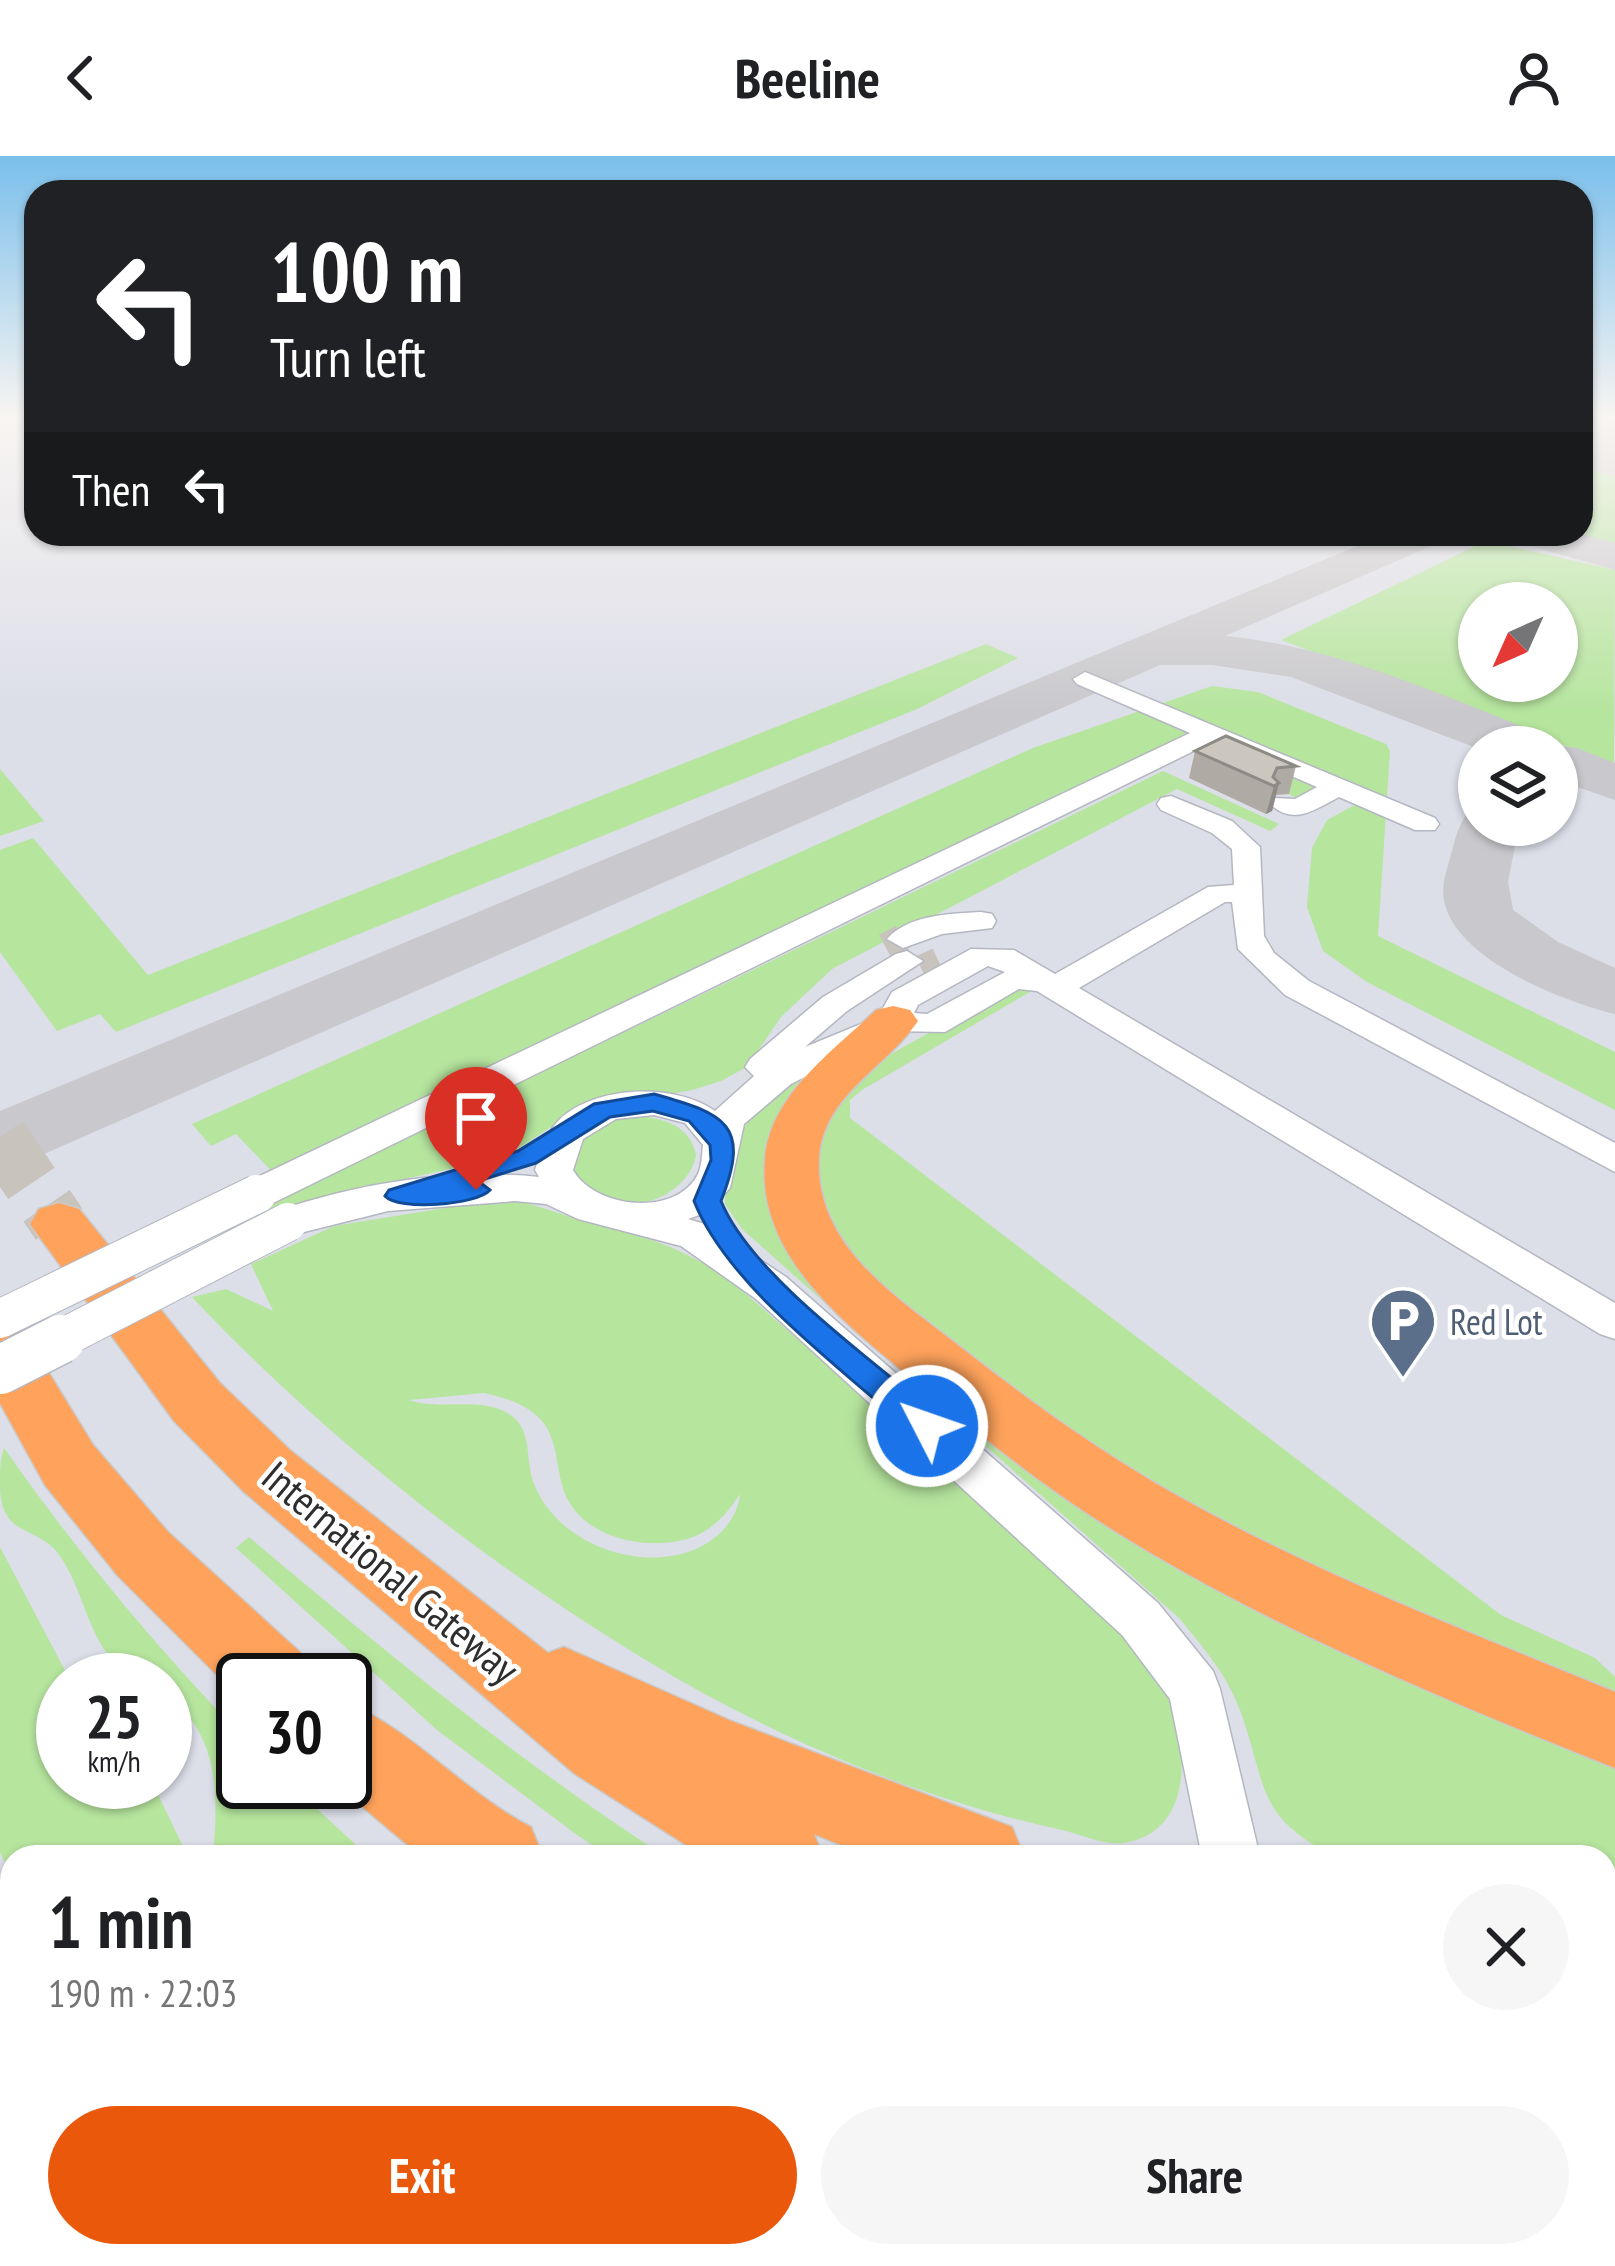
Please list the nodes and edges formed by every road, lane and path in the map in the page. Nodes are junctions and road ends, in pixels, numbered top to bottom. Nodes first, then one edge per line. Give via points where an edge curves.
1 (1085, 680) dead end
2 (1211, 733) junction
3 (1173, 752) junction
4 (1210, 768) edge
5 (1338, 787) junction
6 (1171, 804) dead end
7 (1284, 804) edge
8 (1425, 824) dead end
9 (1244, 894) junction
10 (981, 921) dead end
11 (910, 968) junction
12 (1039, 977) junction
13 (666, 1105) junction
14 (576, 1126) junction
15 (722, 1143) junction
16 (1615, 1159) edge
17 (711, 1185) junction
18 (399, 1196) junction
19 (573, 1199) junction
20 (273, 1208) junction
21 (631, 1218) junction
22 (59, 1224) tunnel mouth
23 (771, 1288) junction
24 (0, 1318) edge
25 (1615, 1323) edge
26 (0, 1346) edge
27 (0, 1370) edge
28 (454, 1626) junction
29 (247, 1653) edge
30 (1615, 1730) edge
31 (372, 1762) edge
32 (477, 1845) edge
33 (762, 1845) edge
34 (950, 1845) edge
35 (1229, 1845) edge

1 - 2 street
2 - 3 street
2 - 5 street
3 - 4 street
3 - 20 street
5 - 7 street via 1296,809
5 - 8 street
6 - 9 street via 1245,845 1252,859
9 - 12 street via 1219,893
9 - 16 street via 1256,953 1297,988
10 - 11 street via 969,945
11 - 12 street via 935,1024 1015,979
11 - 13 street via 835,1004 761,1068 713,1094
11 - 15 street via 843,1044 747,1100 726,1121
11 - 30 highway via 811,1106 791,1159 813,1243 850,1293 1000,1415 1149,1515 1258,1574
12 - 25 street
13 - 14 street via 628,1104
13 - 15 street via 698,1115
14 - 18 street via 527,1157
14 - 19 street via 556,1153 554,1172
15 - 17 street via 724,1160
17 - 21 street via 687,1205
17 - 23 street via 712,1220
18 - 19 street via 525,1187
18 - 20 street
19 - 21 street
20 - 24 street, bridge
20 - 27 street, bridge
21 - 23 street via 694,1235
22 - 28 highway, International Gateway via 196,1402
23 - 35 street via 1102,1581 1171,1654 1202,1711
26 - 29 highway via 69,1465 143,1554
28 - 33 highway, International Gateway via 603,1746
28 - 34 highway via 623,1713
31 - 32 highway

